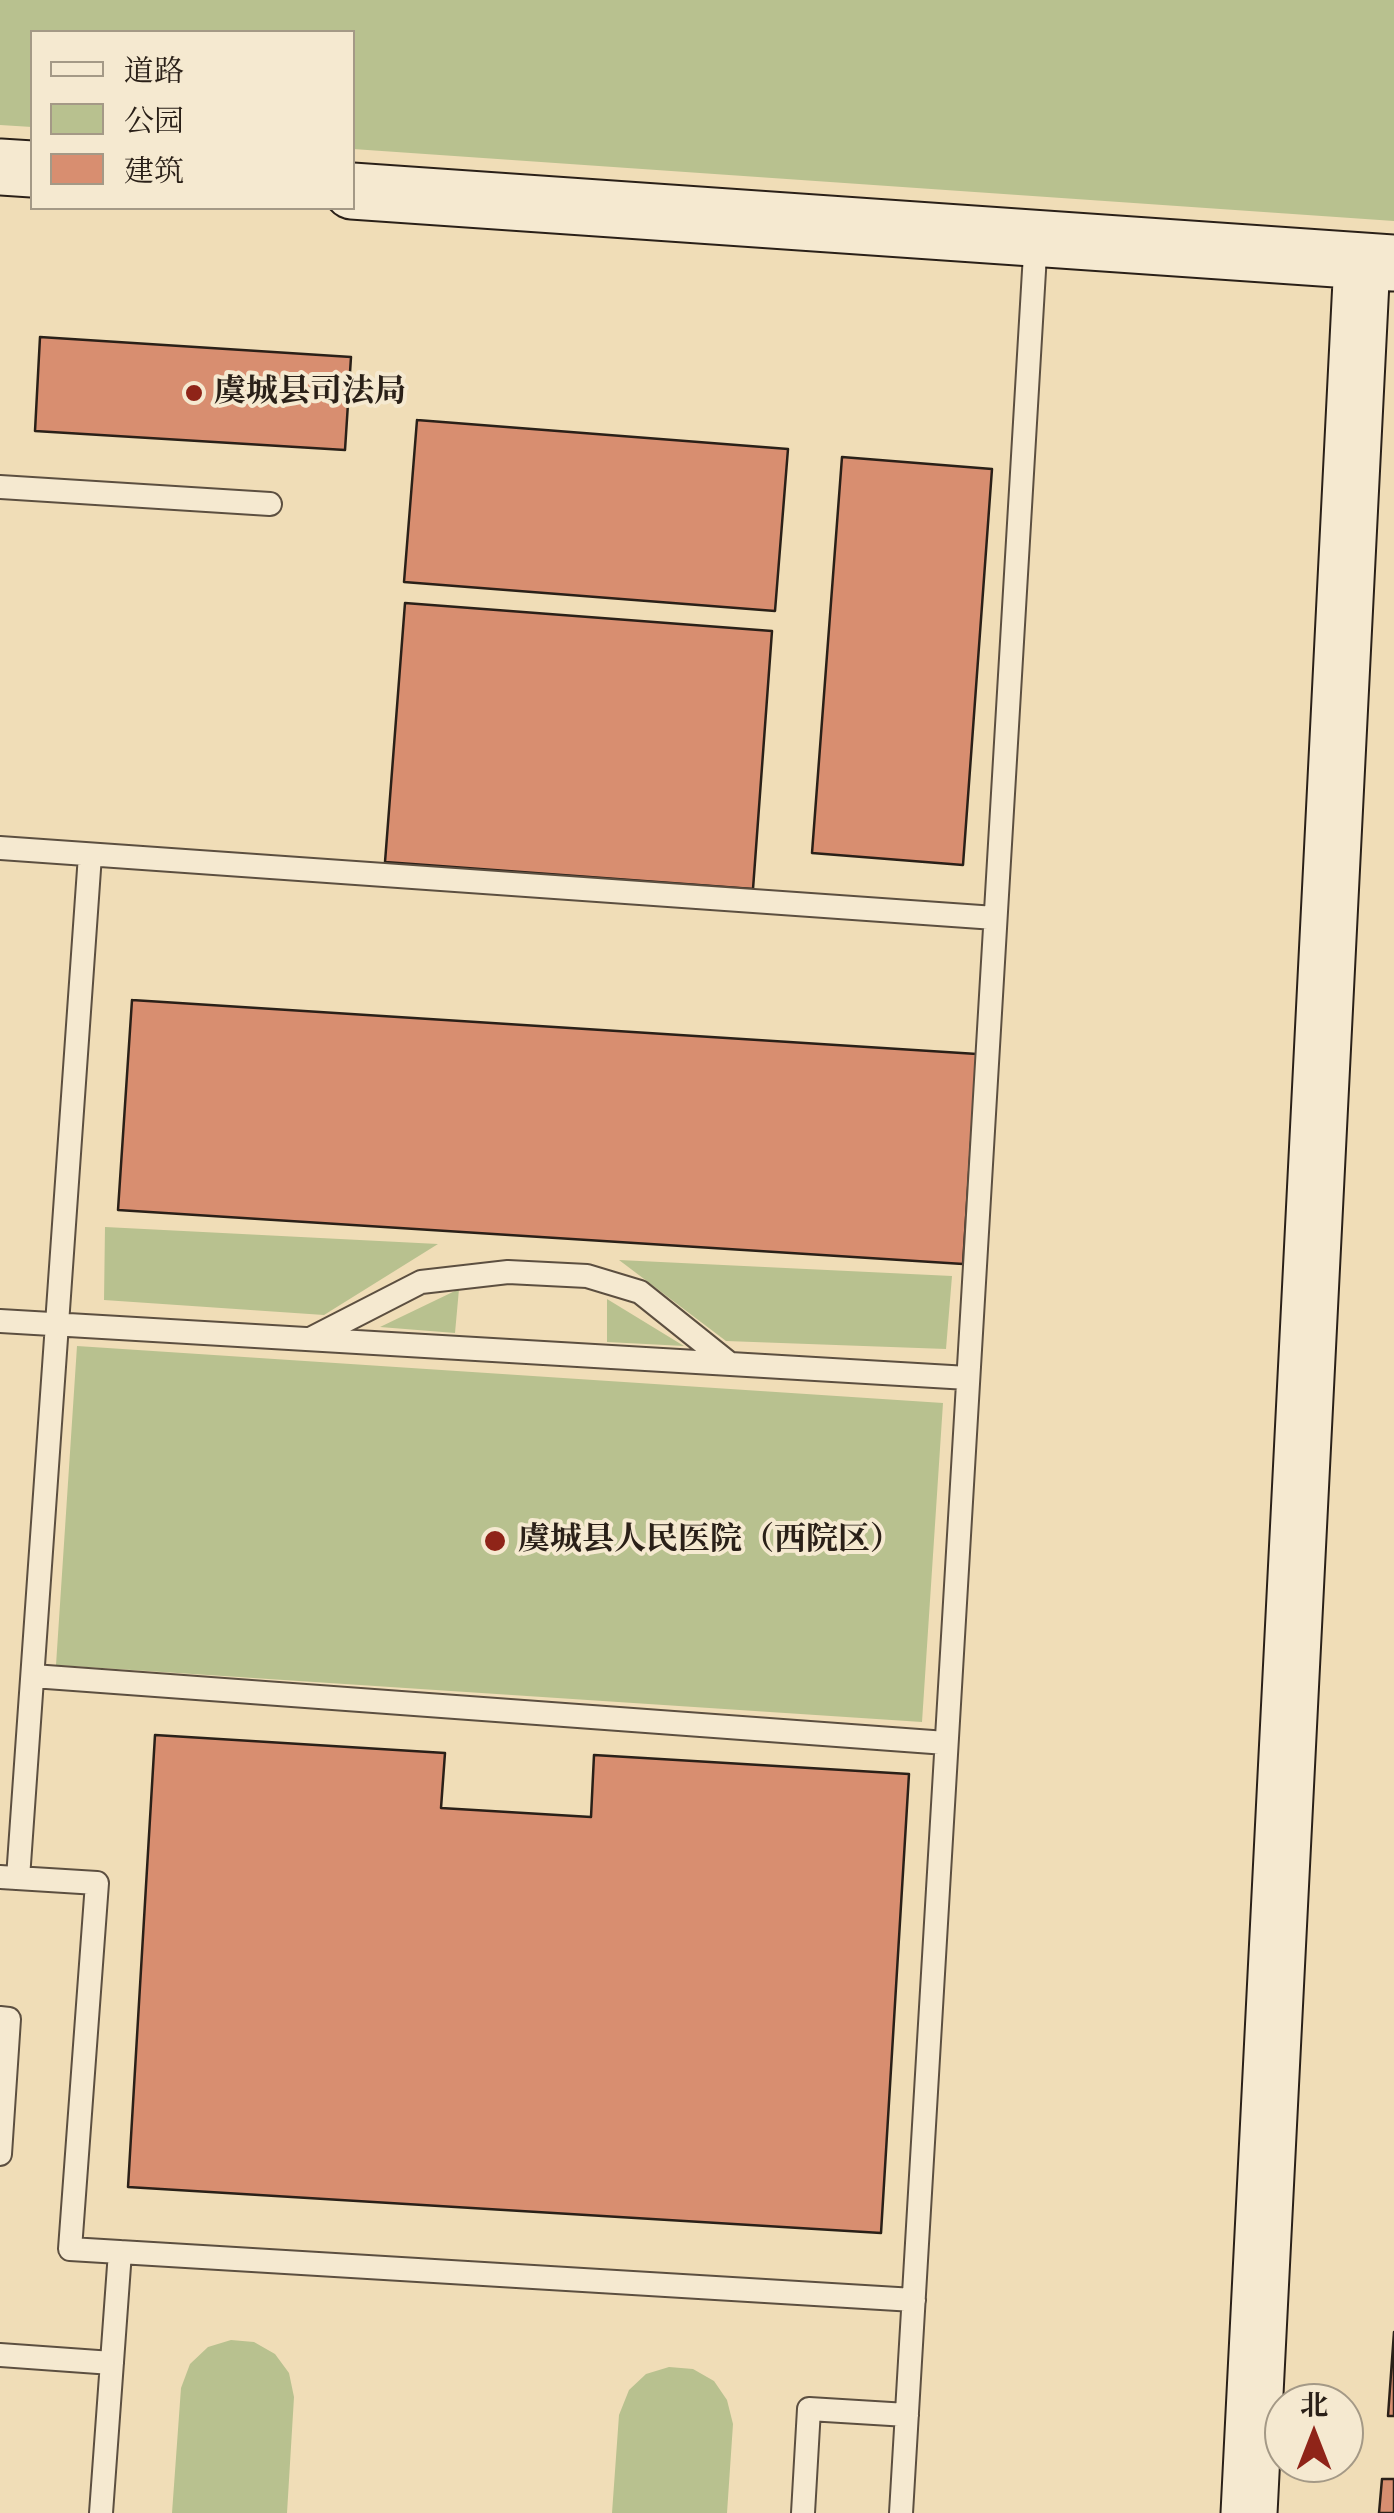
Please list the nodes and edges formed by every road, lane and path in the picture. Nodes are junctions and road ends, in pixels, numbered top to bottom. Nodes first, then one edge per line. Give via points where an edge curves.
1 (0, 166) edge
2 (30, 169) edge
3 (355, 190) edge
4 (1036, 237) junction
5 (1378, 262) edge
6 (0, 487) edge
7 (270, 504) dead end
8 (0, 848) edge
9 (90, 854) junction
10 (995, 918) junction
11 (0, 1321) edge
12 (59, 1325) junction
13 (310, 1340) junction
14 (730, 1364) junction
15 (968, 1378) junction
16 (34, 1676) junction
17 (946, 1743) junction
18 (9, 1878) edge
19 (0, 2018) edge
20 (0, 2154) edge
21 (120, 2252) junction
22 (914, 2300) junction
23 (0, 2355) edge
24 (112, 2363) junction
25 (907, 2416) junction
26 (101, 2513) edge
27 (802, 2513) edge
28 (901, 2513) edge
29 (1249, 2513) edge

1 - 2 street
3 - 4 street
4 - 5 street
4 - 10 lane
5 - 29 street
6 - 7 lane
8 - 9 lane
9 - 10 lane
9 - 12 lane
10 - 15 lane
11 - 12 lane
12 - 13 lane
12 - 16 lane
13 - 14 lane
13 - 14 lane via 421,1282 508,1272 586,1276 640,1292
14 - 15 lane
15 - 17 lane
16 - 17 lane
16 - 18 lane
17 - 22 lane
18 - 21 lane via 97,1883 70,2249
19 - 20 lane via 9,2018
21 - 22 lane
21 - 24 lane
22 - 25 lane
23 - 24 lane
24 - 26 lane
25 - 27 lane via 809,2409
25 - 28 lane

